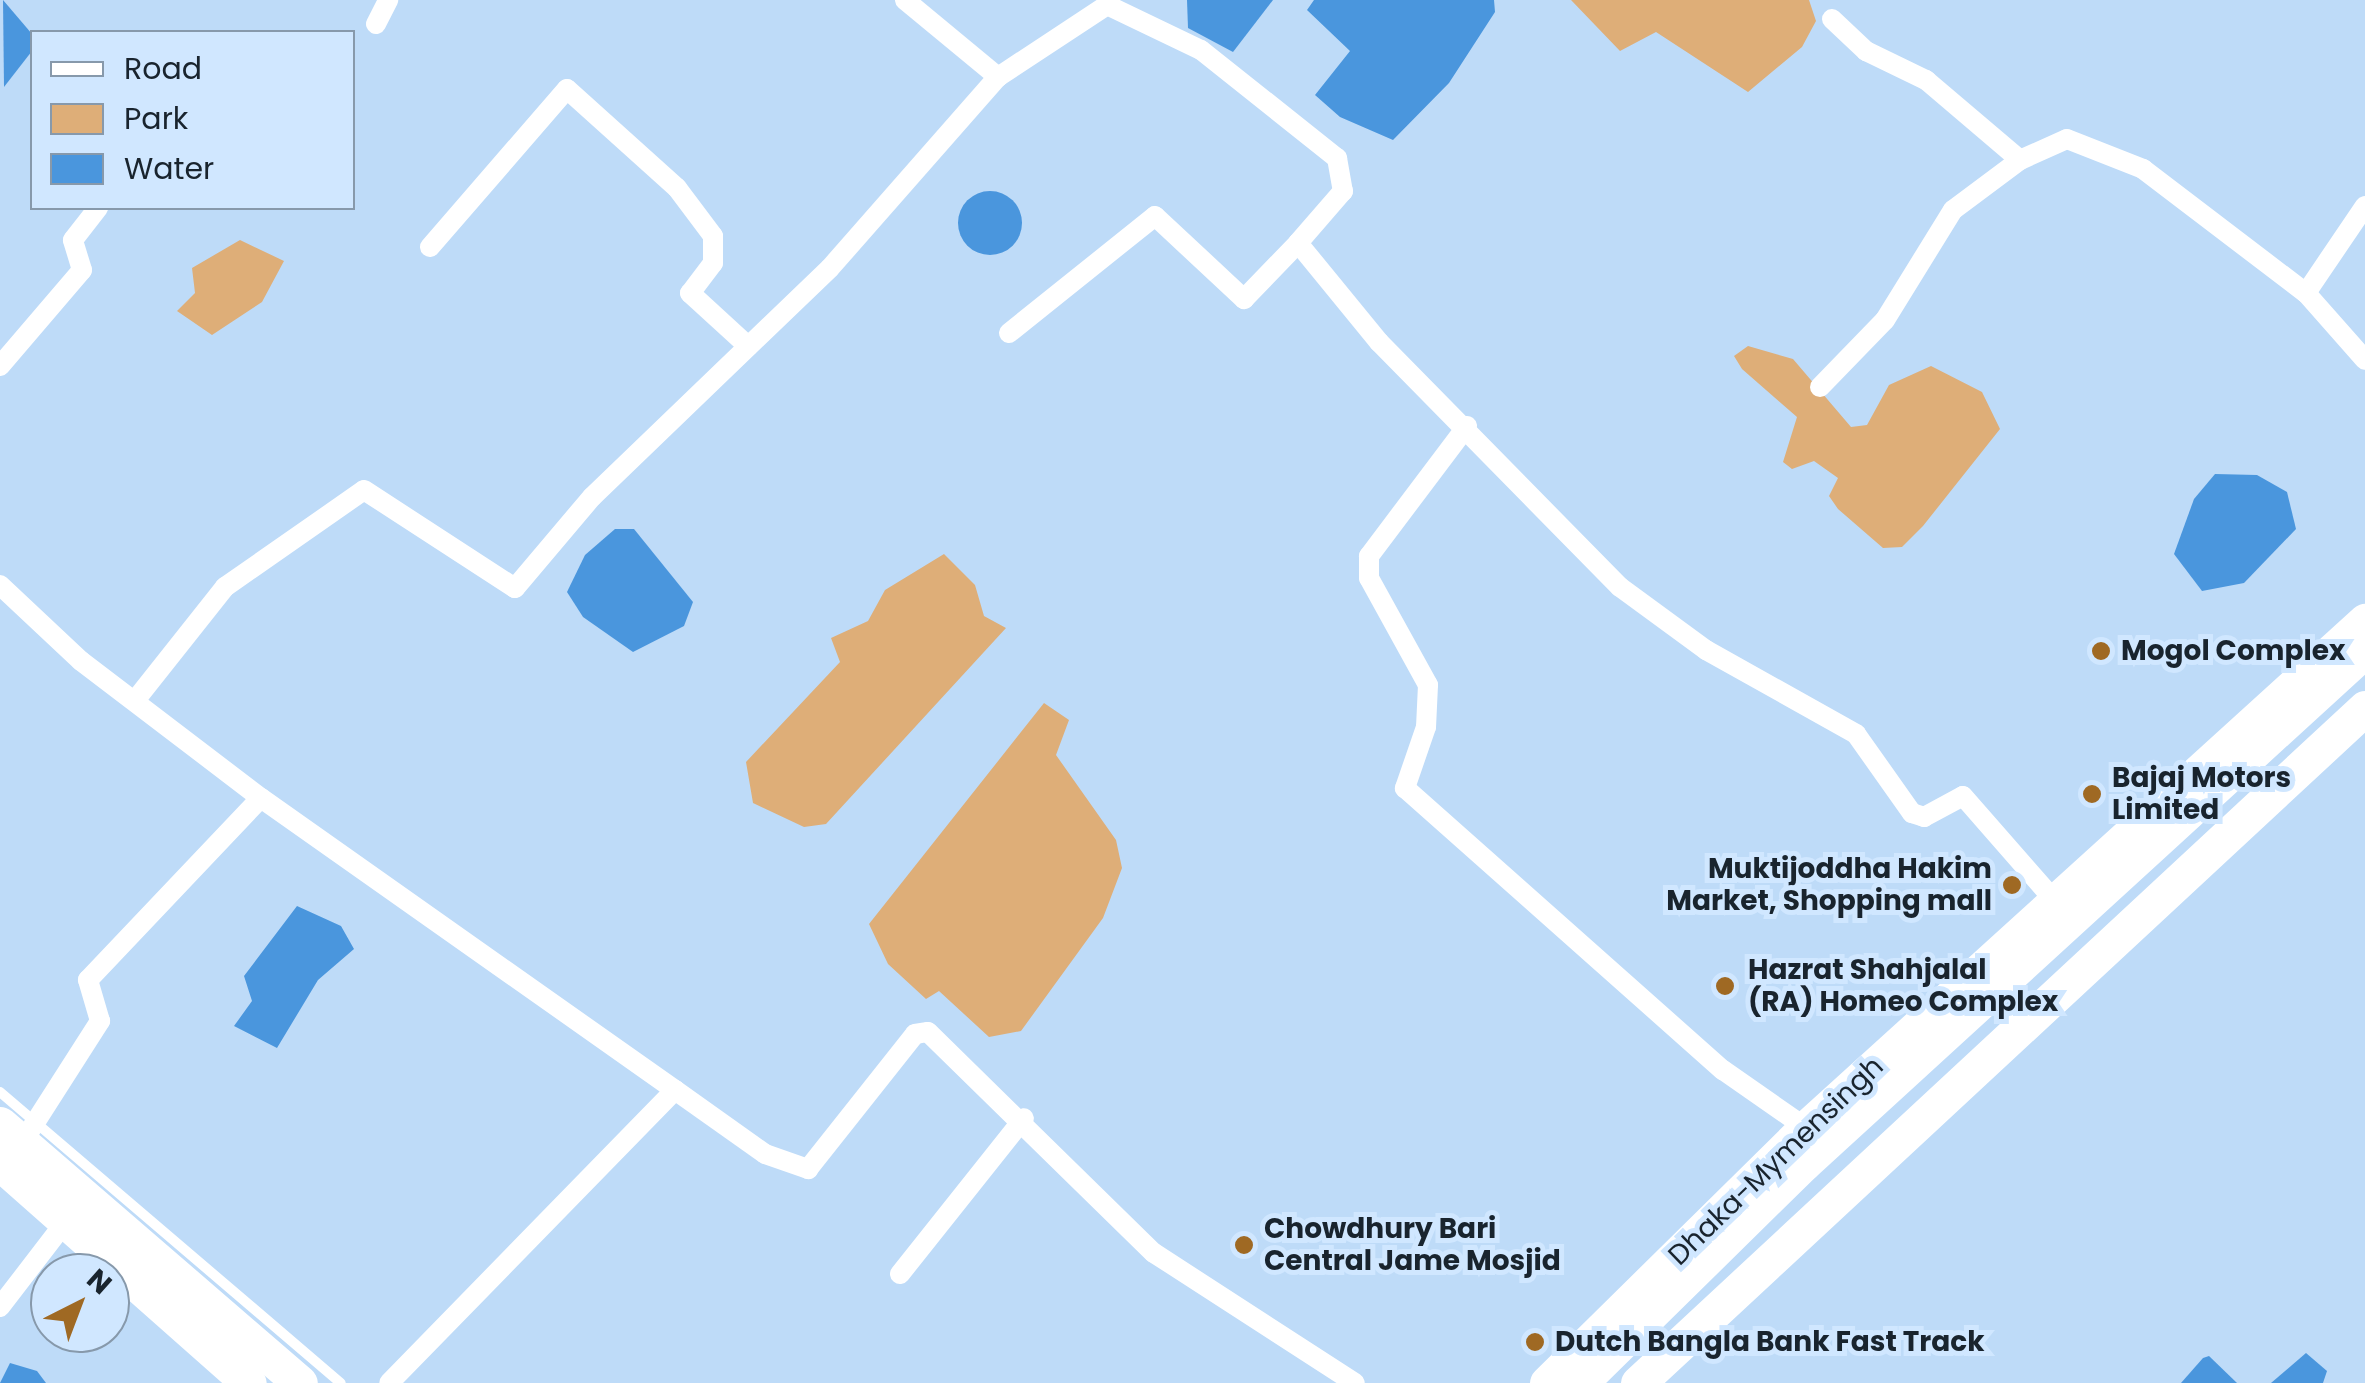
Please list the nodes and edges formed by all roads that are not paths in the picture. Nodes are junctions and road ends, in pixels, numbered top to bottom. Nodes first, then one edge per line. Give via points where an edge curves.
1 (388, 0) edge
2 (905, 0) edge
3 (1131, 6) edge
4 (1832, 20) dead end
5 (376, 24) dead end
6 (998, 78) junction
7 (2020, 160) junction
8 (2365, 206) edge
9 (96, 210) edge
10 (1298, 243) junction
11 (430, 246) dead end
12 (2306, 293) junction
13 (1009, 333) dead end
14 (748, 346) junction
15 (2365, 360) edge
16 (0, 366) edge
17 (1820, 387) dead end
18 (1466, 426) junction
19 (0, 584) edge
20 (2365, 621) edge
21 (2365, 649) edge
22 (137, 698) junction
23 (2365, 708) edge
24 (261, 798) junction
25 (2055, 901) junction
26 (675, 1090) junction
27 (0, 1092) edge
28 (1024, 1118) junction
29 (1806, 1128) junction
30 (15, 1138) edge
31 (66, 1220) junction
32 (900, 1274) dead end
33 (0, 1307) edge
34 (249, 1383) edge
35 (300, 1383) edge
36 (341, 1383) edge
37 (389, 1383) edge
38 (1355, 1383) edge
39 (1548, 1383) edge
40 (1580, 1383) edge
41 (1638, 1383) edge

1 - 5 street
2 - 6 street
3 - 6 street via 1107,5
3 - 10 street via 1244,80 1337,158 1343,191
4 - 7 street via 1866,51 1926,80
6 - 14 street via 830,268
7 - 12 street via 2067,139 2143,169
7 - 17 street via 1954,210 1885,320
8 - 12 street
9 - 16 street via 73,240 82,270
10 - 13 street via 1244,298 1155,216
10 - 18 street via 1379,342
11 - 14 street via 566,89 677,188 713,236 713,264 690,293
12 - 15 street
14 - 22 street via 592,497 515,588 364,490 225,586
18 - 25 street via 1620,587 1706,650 1856,734 1912,813 1924,817 1963,796
18 - 29 street via 1370,556 1369,578 1428,685 1426,727 1405,788 1723,1070
19 - 22 street via 81,661
20 - 25 highway, Dhaka-Mymensingh
21 - 40 highway via 1803,1163
22 - 24 street
23 - 41 highway
24 - 26 street
24 - 30 street via 88,980 100,1021
25 - 29 highway, Dhaka-Mymensingh
26 - 28 street via 765,1154 808,1169 916,1034 928,1032
26 - 37 street
27 - 30 lane
28 - 32 street
28 - 38 street via 1154,1253
29 - 39 highway, Dhaka-Mymensingh
30 - 31 highway
30 - 35 highway
30 - 36 lane
31 - 33 street
31 - 34 highway

